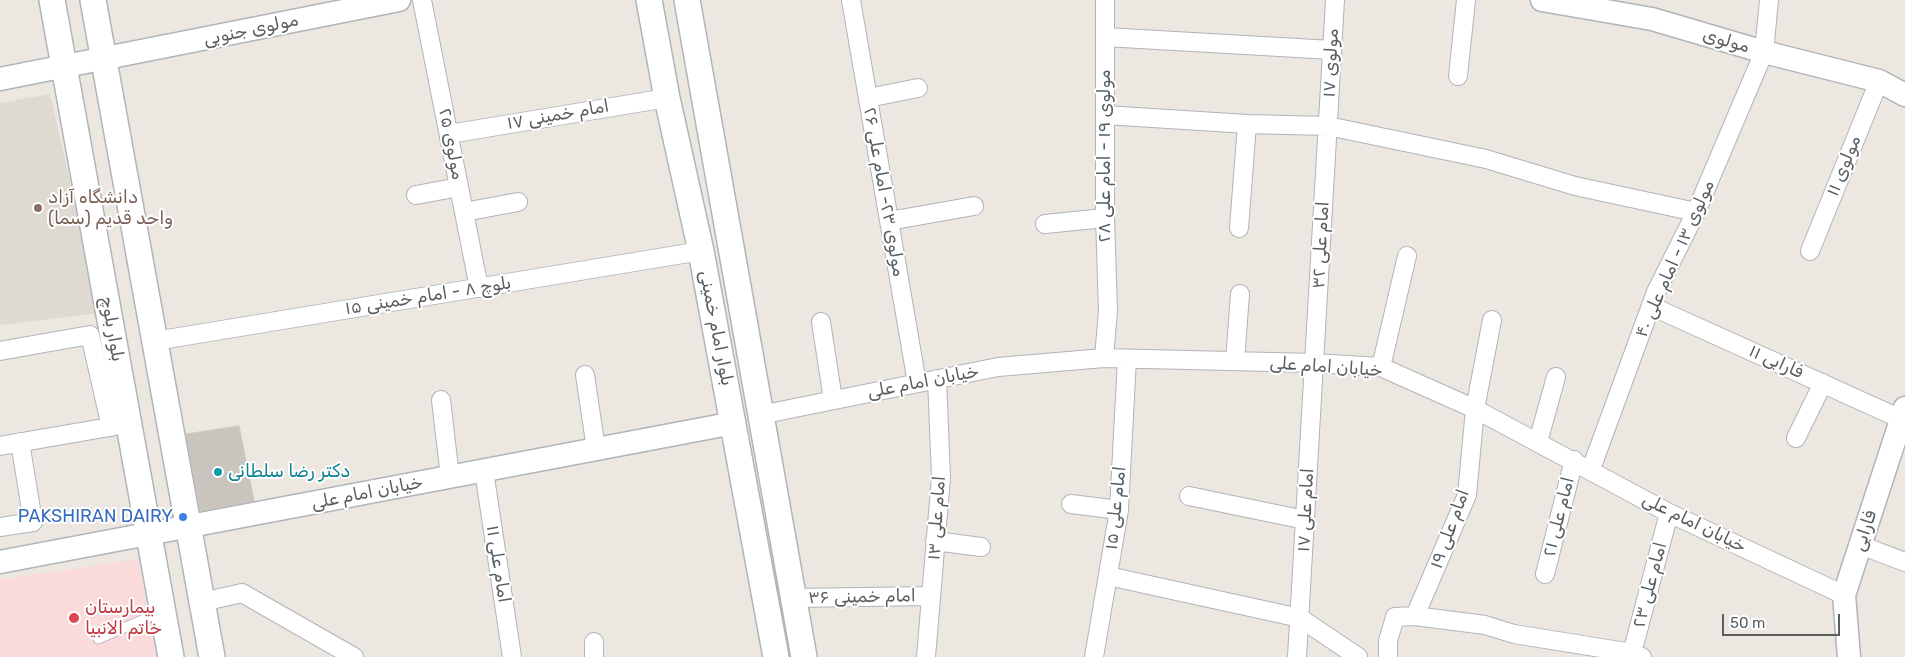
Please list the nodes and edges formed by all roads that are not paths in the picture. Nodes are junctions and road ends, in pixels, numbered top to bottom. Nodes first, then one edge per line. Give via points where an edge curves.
1 (52, 0) edge
2 (93, 0) edge
3 (399, 0) edge
4 (422, 0) edge
5 (649, 0) edge
6 (687, 0) edge
7 (851, 0) edge
8 (1105, 0) edge
9 (1335, 0) edge
10 (1466, 0) edge
11 (1542, 0) edge
12 (1769, 0) edge
13 (1105, 37) junction
14 (1332, 50) junction
15 (1764, 52) junction
16 (104, 60) junction
17 (64, 68) junction
18 (1458, 76) dead end
19 (0, 79) edge
20 (1879, 81) junction
21 (918, 88) dead end
22 (1905, 95) edge
23 (667, 98) junction
24 (868, 98) junction
25 (1105, 115) junction
26 (1247, 124) junction
27 (1328, 126) junction
28 (448, 134) junction
29 (459, 187) junction
30 (416, 195) dead end
31 (518, 202) dead end
32 (974, 206) dead end
33 (464, 212) junction
34 (1696, 212) junction
35 (1104, 218) junction
36 (889, 220) junction
37 (1045, 224) dead end
38 (1239, 228) dead end
39 (701, 251) junction
40 (1810, 251) dead end
41 (1408, 256) dead end
42 (479, 288) junction
43 (1240, 294) dead end
44 (1651, 306) junction
45 (1492, 320) dead end
46 (821, 322) dead end
47 (155, 341) junction
48 (0, 351) edge
49 (1104, 358) junction
50 (1127, 359) junction
51 (1235, 361) junction
52 (1314, 363) junction
53 (1381, 367) junction
54 (585, 375) dead end
55 (1556, 377) dead end
56 (937, 379) junction
57 (917, 383) junction
58 (1823, 383) junction
59 (441, 400) dead end
60 (833, 400) junction
61 (1475, 409) junction
62 (1903, 413) edge
63 (760, 415) junction
64 (734, 423) junction
65 (120, 425) junction
66 (1796, 438) dead end
67 (20, 442) junction
68 (1538, 442) junction
69 (0, 446) edge
70 (596, 449) junction
71 (1574, 460) junction
72 (1592, 470) junction
73 (484, 471) junction
74 (450, 477) junction
75 (1189, 496) dead end
76 (1071, 504) dead end
77 (1119, 510) junction
78 (1669, 513) junction
79 (1305, 520) junction
80 (0, 527) edge
81 (189, 528) junction
82 (149, 535) junction
83 (936, 541) junction
84 (1860, 546) junction
85 (981, 547) dead end
86 (0, 562) edge
87 (1905, 562) edge
88 (1545, 574) dead end
89 (1108, 576) junction
90 (1844, 595) junction
91 (931, 596) junction
92 (793, 598) junction
93 (202, 602) junction
94 (163, 611) junction
95 (1415, 616) junction
96 (1300, 618) junction
97 (98, 639) dead end
98 (1635, 656) edge
99 (171, 657) edge
100 (212, 657) edge
101 (354, 657) edge
102 (512, 657) edge
103 (776, 657) edge
104 (804, 657) edge
105 (926, 657) edge
106 (1094, 657) edge
107 (1298, 657) edge
108 (1358, 657) edge
109 (1388, 657) edge
110 (1849, 657) edge

1 - 17 main road, بلوار بلوچ
2 - 16 main road
3 - 16 street, مولوی جنوبی
4 - 28 street, مولوی ۲۵
5 - 23 main road, بلوار امام خمینی
6 - 63 main road, بلوار امام خمینی
7 - 24 street, مولوی ۲۳- امام علی ۲۶
8 - 13 street, مولوی ۱۹ - امام علی ۲۸
9 - 14 street, مولوی ۱۷
10 - 18 street
11 - 15 street, مولوی via 1652,19
12 - 15 street, مولوی ۱۳ - امام علی ۴۰
13 - 14 street
13 - 25 street, مولوی ۱۹ - امام علی ۲۸
14 - 27 street, مولوی ۱۷
15 - 20 street, مولوی
15 - 34 street, مولوی ۱۳ - امام علی ۴۰
16 - 17 street, مولوی جنوبی
16 - 47 main road
17 - 19 street, مولوی جنوبی
17 - 65 main road, بلوار بلوچ
20 - 22 street, مولوی
20 - 40 street, مولوی ۱۱
21 - 24 street
23 - 28 street, امام خمینی ۱۷
23 - 39 main road, بلوار امام خمینی
24 - 36 street, مولوی ۲۳- امام علی ۲۶
25 - 26 street
25 - 35 street, مولوی ۱۹ - امام علی ۲۸
26 - 27 street
26 - 38 street
27 - 34 street via 1486,159 1575,186
27 - 52 street, امام علی ۳۲
28 - 29 street, مولوی ۲۵
29 - 30 street
29 - 33 street, مولوی ۲۵
31 - 33 street
32 - 36 street
33 - 42 street, مولوی ۲۵
34 - 44 street, مولوی ۱۳ - امام علی ۴۰
35 - 37 street
35 - 49 street, مولوی ۱۹ - امام علی ۲۸ via 1108,311
36 - 57 street, مولوی ۲۳- امام علی ۲۶
39 - 42 street, بلوچ ۸ - امام خمینی ۱۵
39 - 64 main road, بلوار امام خمینی
41 - 53 street
42 - 47 street, بلوچ ۸ - امام خمینی ۱۵
43 - 51 street
44 - 58 street, فارابی ۱۱
44 - 72 street, مولوی ۱۳ - امام علی ۴۰
45 - 61 street, امام علی ۱۹
46 - 60 street
47 - 81 main road
48 - 65 street via 90,335
49 - 50 street, خیابان امام علی
49 - 56 street, خیابان امام علی via 998,367
50 - 51 street, خیابان امام علی
50 - 77 street, امام علی ۱۵
51 - 52 street, خیابان امام علی
52 - 53 street, خیابان امام علی
52 - 79 street, امام علی ۱۷
53 - 61 street, خیابان امام علی
54 - 70 street
55 - 68 street
56 - 57 street, خیابان امام علی
56 - 83 street, امام علی ۱۳ via 941,477
57 - 60 street, خیابان امام علی
58 - 62 street, فارابی ۱۱
58 - 66 street
59 - 74 street
60 - 63 street, خیابان امام علی
61 - 68 street, خیابان امام علی
61 - 95 street, امام علی ۱۹ via 1467,495
62 - 84 street, فارابی
63 - 64 main road
63 - 92 main road, بلوار امام خمینی
64 - 70 street, خیابان امام علی
64 - 103 main road, بلوار امام خمینی
65 - 67 street
65 - 82 main road, بلوار بلوچ
67 - 69 street
67 - 80 street via 33,522
68 - 71 street, خیابان امام علی
70 - 73 street, خیابان امام علی
71 - 72 street, خیابان امام علی
71 - 88 street, امام علی ۲۱
72 - 78 street, خیابان امام علی
73 - 74 street, خیابان امام علی
73 - 102 street, امام علی ۱۱
74 - 81 street, خیابان امام علی
75 - 79 street
76 - 77 street
77 - 89 street, امام علی ۱۵
78 - 90 street, خیابان امام علی
78 - 98 street, امام علی ۲۳
79 - 96 street, امام علی ۱۷
81 - 82 street, خیابان امام علی
81 - 93 main road
82 - 86 street, خیابان امام علی
82 - 94 main road, بلوار بلوچ
83 - 85 street
83 - 91 street, امام علی ۱۳
84 - 87 street
84 - 90 street, فارابی
89 - 96 street
89 - 106 street, امام علی ۱۵
90 - 110 street, فارابی
91 - 92 street, امام خمینی ۳۶
91 - 105 street, امام علی ۱۳
92 - 104 main road, بلوار امام خمینی
93 - 100 main road
93 - 101 street via 242,593
94 - 97 lane
94 - 99 main road, بلوار بلوچ
95 - 98 street via 1485,625 1514,634
95 - 109 street via 1395,617 1388,641
96 - 107 street, امام علی ۱۷
96 - 108 street

